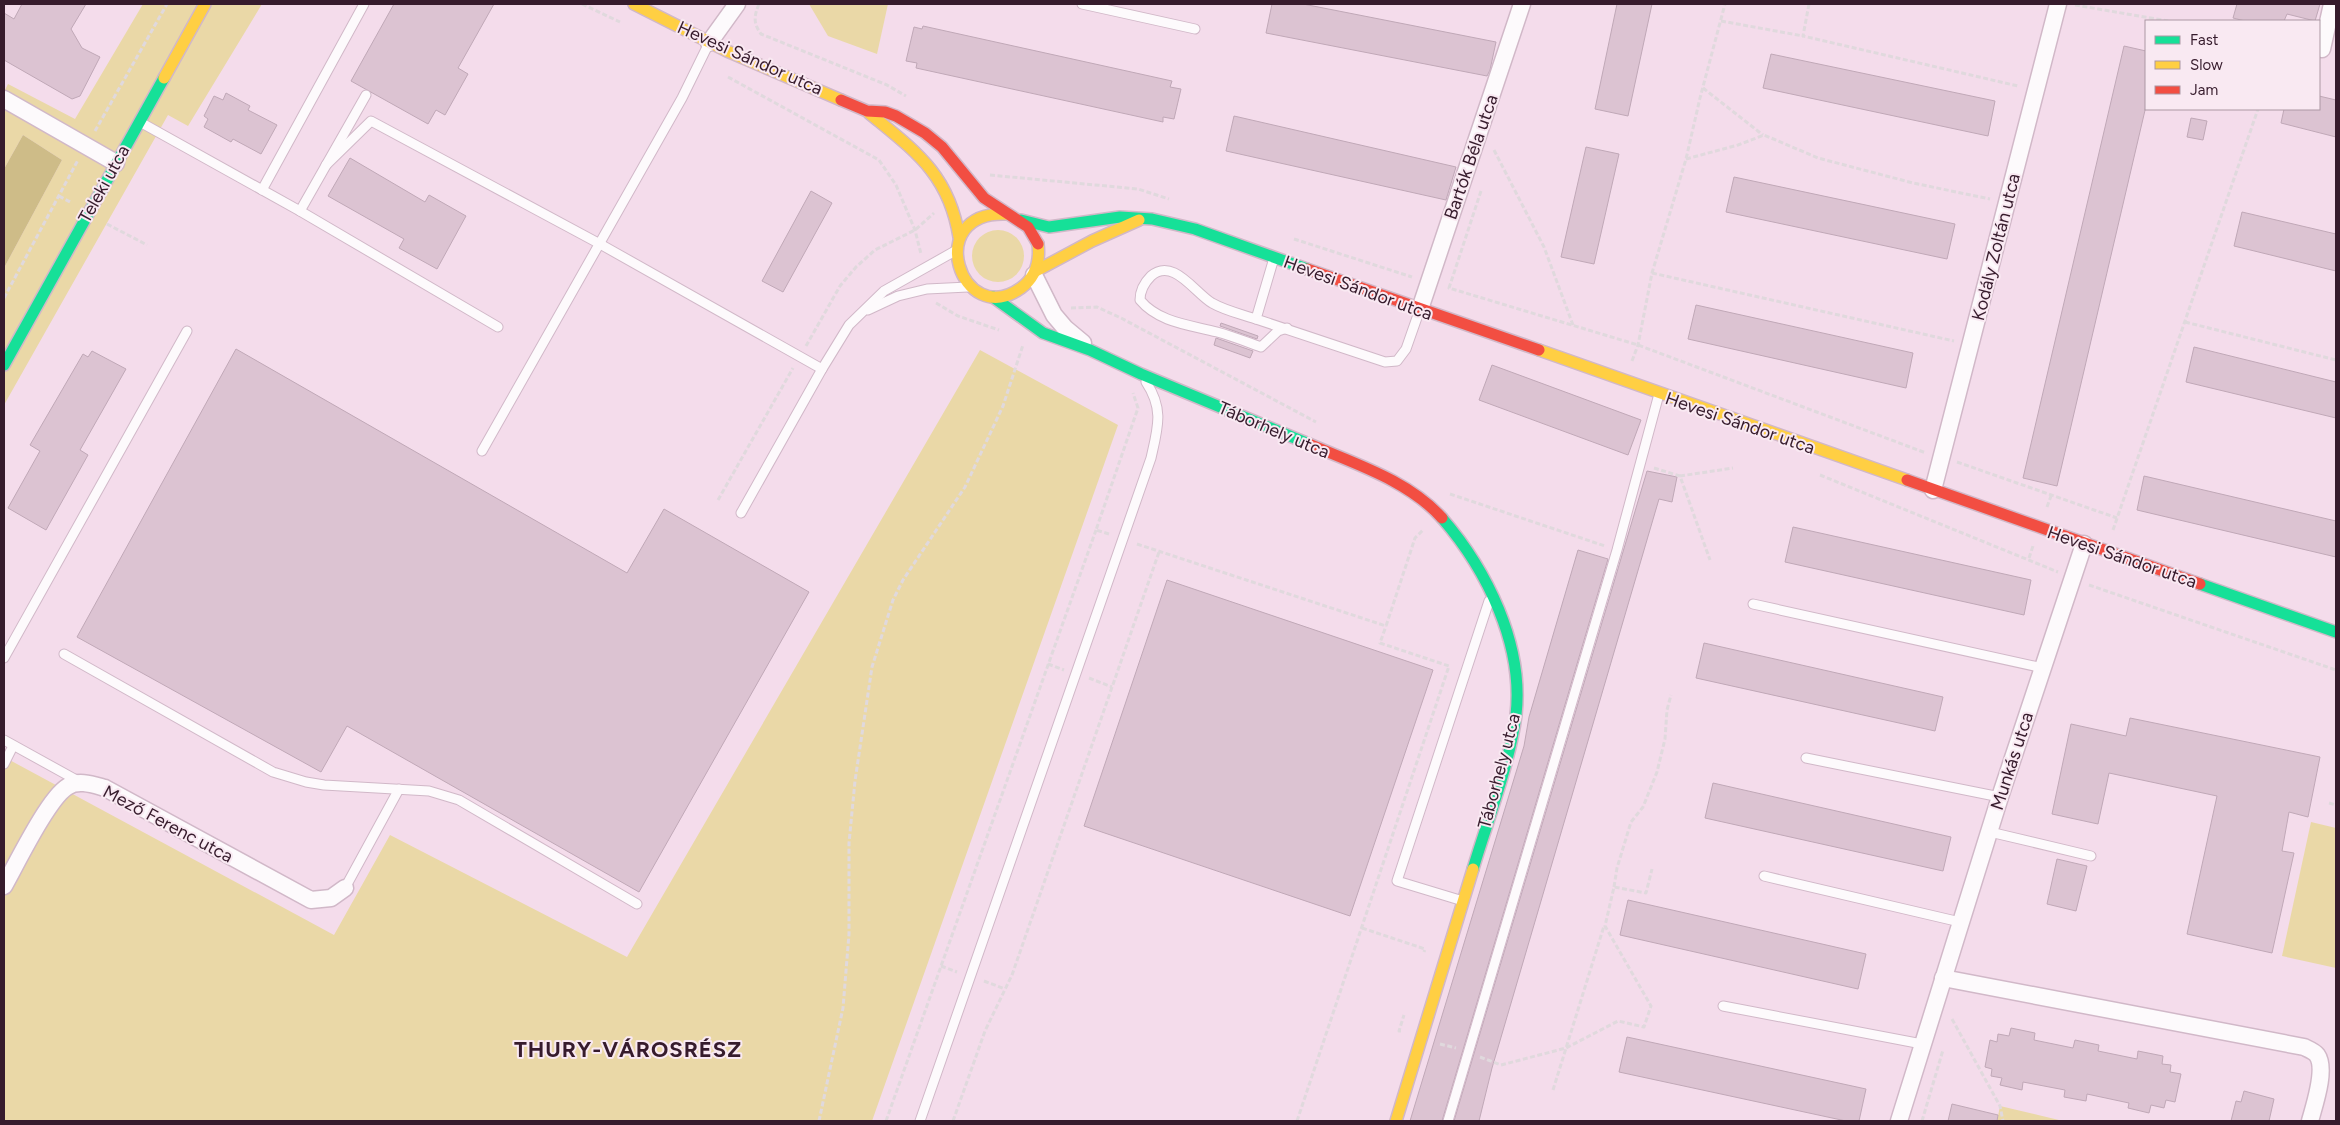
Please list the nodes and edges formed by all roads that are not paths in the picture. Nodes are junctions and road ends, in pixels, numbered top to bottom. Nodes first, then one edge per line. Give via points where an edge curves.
1 (205, 4) edge
2 (364, 4) edge
3 (634, 4) edge
4 (738, 4) edge
5 (1082, 4) edge
6 (1522, 4) edge
7 (2058, 4) edge
8 (2332, 4) edge
9 (1195, 29) dead end
10 (709, 43) junction
11 (2322, 48) dead end
12 (366, 95) dead end
13 (6, 105) edge
14 (866, 110) junction
15 (138, 121) junction
16 (116, 163) junction
17 (326, 165) junction
18 (262, 190) junction
19 (300, 211) junction
20 (1008, 214) junction
21 (1142, 219) junction
22 (1021, 220) junction
23 (959, 237) junction
24 (600, 244) junction
25 (956, 250) junction
26 (1274, 257) junction
27 (1035, 273) junction
28 (970, 286) junction
29 (993, 297) junction
30 (1420, 310) junction
31 (858, 315) junction
32 (1256, 319) junction
33 (498, 327) dead end
34 (1287, 328) junction
35 (187, 331) dead end
36 (1090, 350) junction
37 (4, 365) edge
38 (822, 369) junction
39 (1141, 374) junction
40 (1659, 394) junction
41 (482, 451) dead end
42 (1933, 490) junction
43 (742, 513) dead end
44 (2084, 544) junction
45 (1491, 596) junction
46 (1754, 604) dead end
47 (2336, 632) edge
48 (64, 654) dead end
49 (4, 658) edge
50 (2043, 668) junction
51 (4, 740) edge
52 (14, 746) junction
53 (1806, 758) dead end
54 (4, 764) edge
55 (82, 784) junction
56 (399, 788) junction
57 (2000, 797) junction
58 (1990, 832) junction
59 (2091, 856) dead end
60 (1764, 876) dead end
61 (4, 886) edge
62 (345, 888) joint
63 (1463, 901) junction
64 (637, 904) dead end
65 (1960, 922) junction
66 (1943, 978) junction
67 (1723, 1006) dead end
68 (1922, 1044) junction
69 (920, 1121) edge
70 (1396, 1121) edge
71 (1448, 1121) edge
72 (1898, 1121) edge
73 (2310, 1121) edge

1 - 15 main road, Teleki utca
2 - 18 lane
3 - 10 main road, Hevesi Sándor utca
4 - 10 street
5 - 9 lane
6 - 30 street, Bartók Béla utca
7 - 42 street, Kodály Zoltán utca
8 - 11 street
10 - 14 main road, Hevesi Sándor utca
10 - 24 lane
12 - 17 lane
13 - 16 street
14 - 20 main road, Hevesi Sándor utca via 888,113 925,134 956,163 982,197
14 - 23 main road, Hevesi Sándor utca via 910,145 934,172 956,213
15 - 16 main road, Teleki utca
15 - 18 lane
16 - 37 main road, Teleki utca
17 - 19 lane
17 - 24 lane via 371,121
18 - 19 lane
19 - 33 lane
20 - 22 main road
20 - 23 main road via 993,213 980,217
21 - 22 main road, Hevesi Sándor utca via 1109,217 1049,227
21 - 26 main road, Hevesi Sándor utca via 1195,229
21 - 27 main road via 1092,241
22 - 27 main road via 1036,237 1039,260
23 - 25 main road
24 - 38 lane
24 - 41 lane
25 - 28 main road via 959,270
25 - 31 lane via 884,291
26 - 30 main road, Hevesi Sándor utca
26 - 32 lane
27 - 29 main road via 1021,290
27 - 36 street, Táborhely utca via 1054,316
28 - 29 main road
28 - 31 lane via 927,289 898,296
29 - 36 main road, Táborhely utca via 1032,327
30 - 34 lane via 1406,349 1397,361 1384,362
30 - 40 main road, Hevesi Sándor utca
31 - 38 lane
32 - 34 lane
32 - 34 lane via 1210,302 1172,270 1153,274 1140,293 1140,300 1154,312 1173,321 1218,332 1261,348 1278,331
35 - 49 lane
36 - 39 main road, Táborhely utca
38 - 43 lane
39 - 45 main road, Táborhely utca via 1382,475 1410,491 1458,536 1473,557
39 - 69 lane via 1155,396 1159,421 1151,458
40 - 42 main road, Hevesi Sándor utca
40 - 71 lane via 1617,550
42 - 44 main road, Hevesi Sándor utca
44 - 47 main road, Hevesi Sándor utca
44 - 50 street, Munkás utca
45 - 63 main road, Táborhely utca via 1513,660 1516,715 1511,742
45 - 63 lane via 1397,881
46 - 50 lane
48 - 56 lane via 273,772 324,785
50 - 57 street, Munkás utca
51 - 52 lane
52 - 54 lane
52 - 55 lane
53 - 57 lane
55 - 61 street, Mező Ferenc utca via 67,787 50,807
55 - 62 street, Mező Ferenc utca via 105,788 311,900 331,898
56 - 62 lane
56 - 64 lane via 429,791 459,800
57 - 58 street, Munkás utca
58 - 59 lane
58 - 65 street, Munkás utca
60 - 65 lane
63 - 70 main road, Táborhely utca
65 - 66 street, Munkás utca
66 - 68 street, Munkás utca
66 - 73 street via 2304,1047 2313,1051 2321,1064
67 - 68 lane
68 - 72 street, Munkás utca

